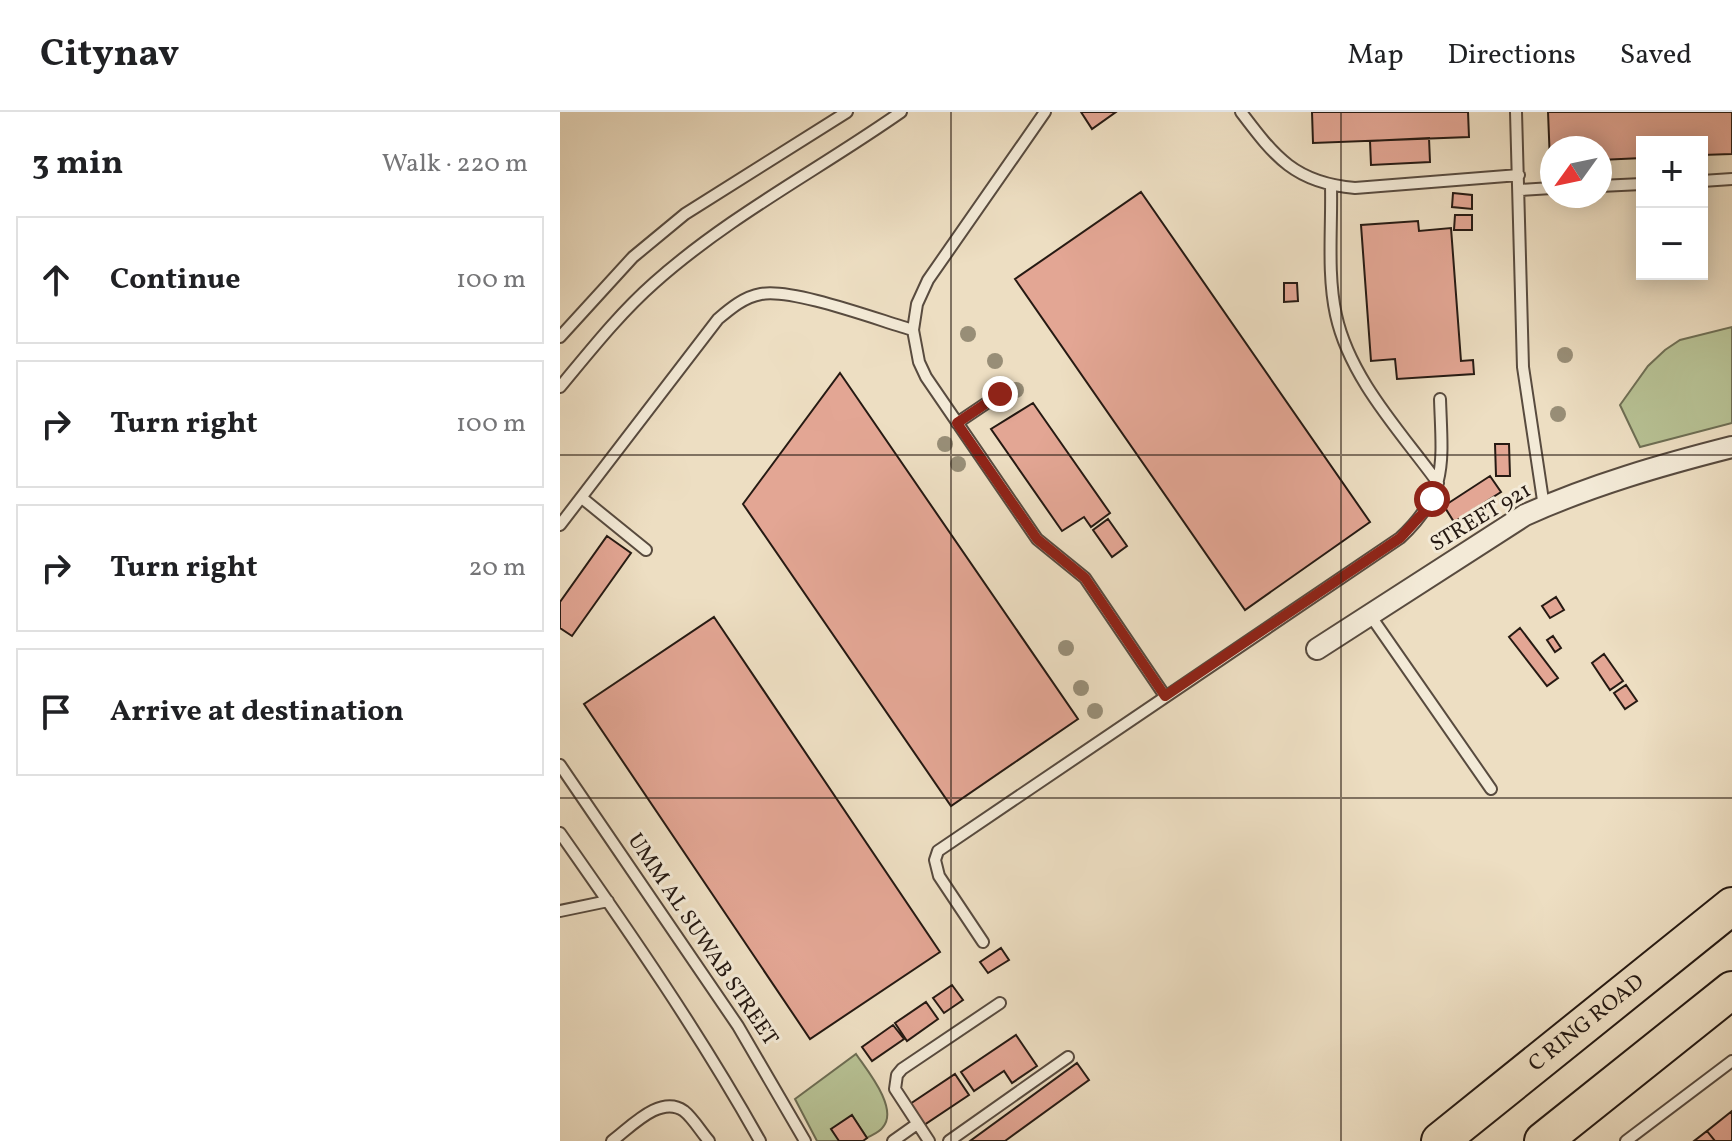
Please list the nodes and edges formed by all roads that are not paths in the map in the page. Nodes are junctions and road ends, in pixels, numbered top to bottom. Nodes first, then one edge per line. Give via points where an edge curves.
1 (847, 112) edge
2 (901, 112) edge
3 (1045, 112) edge
4 (1241, 112) edge
5 (1516, 112) edge
6 (1519, 175) junction
7 (1732, 179) edge
8 (1708, 181) edge
9 (1636, 184) edge
10 (1612, 185) edge
11 (1331, 186) junction
12 (1540, 189) edge
13 (1520, 190) junction
14 (913, 330) junction
15 (560, 337) edge
16 (560, 387) edge
17 (1000, 394) dead end
18 (1440, 399) dead end
19 (957, 423) junction
20 (1732, 447) edge
21 (1438, 483) junction
22 (582, 498) junction
23 (1544, 507) junction
24 (560, 525) edge
25 (646, 550) dead end
26 (1370, 615) junction
27 (1317, 649) dead end
28 (1165, 696) junction
29 (560, 765) edge
30 (1491, 789) dead end
31 (560, 833) edge
32 (608, 901) junction
33 (1732, 906) edge
34 (560, 911) edge
35 (983, 942) dead end
36 (1732, 977) edge
37 (1720, 998) edge
38 (1000, 1003) dead end
39 (1068, 1057) dead end
40 (1732, 1061) edge
41 (917, 1124) junction
42 (612, 1141) edge
43 (709, 1141) edge
44 (760, 1141) edge
45 (805, 1141) edge
46 (893, 1141) edge
47 (929, 1141) edge
48 (949, 1141) edge
49 (1440, 1141) edge
50 (1543, 1141) edge
51 (1626, 1141) edge

1 - 15 lane via 685,214 633,257
2 - 16 lane via 716,235 655,283
3 - 14 lane via 928,280
4 - 11 lane via 1279,160
5 - 6 lane
6 - 11 lane
6 - 13 lane
7 - 8 lane
9 - 10 lane
11 - 21 lane via 1332,277 1347,350
12 - 13 lane
13 - 23 lane via 1523,367
14 - 19 lane via 926,377
14 - 22 lane via 784,293 760,294 737,303 718,319
17 - 19 lane
18 - 21 lane
19 - 28 lane via 1037,539 1085,578
20 - 23 street, STREET 921 via 1629,475
21 - 28 lane via 1423,513 1400,538
22 - 24 lane
22 - 25 lane
23 - 26 street, STREET 921
26 - 27 street, STREET 921
26 - 30 lane
28 - 35 lane via 938,851 939,876
29 - 45 lane, UMM AL SUWAB STREET via 730,1013
31 - 32 lane
32 - 34 lane
32 - 44 lane via 699,1035
33 - 49 highway, C RING ROAD
36 - 37 highway
37 - 50 highway
38 - 41 lane via 897,1075 895,1089
39 - 48 lane
40 - 51 lane
41 - 46 lane
41 - 47 lane
42 - 43 lane via 649,1113 673,1106

